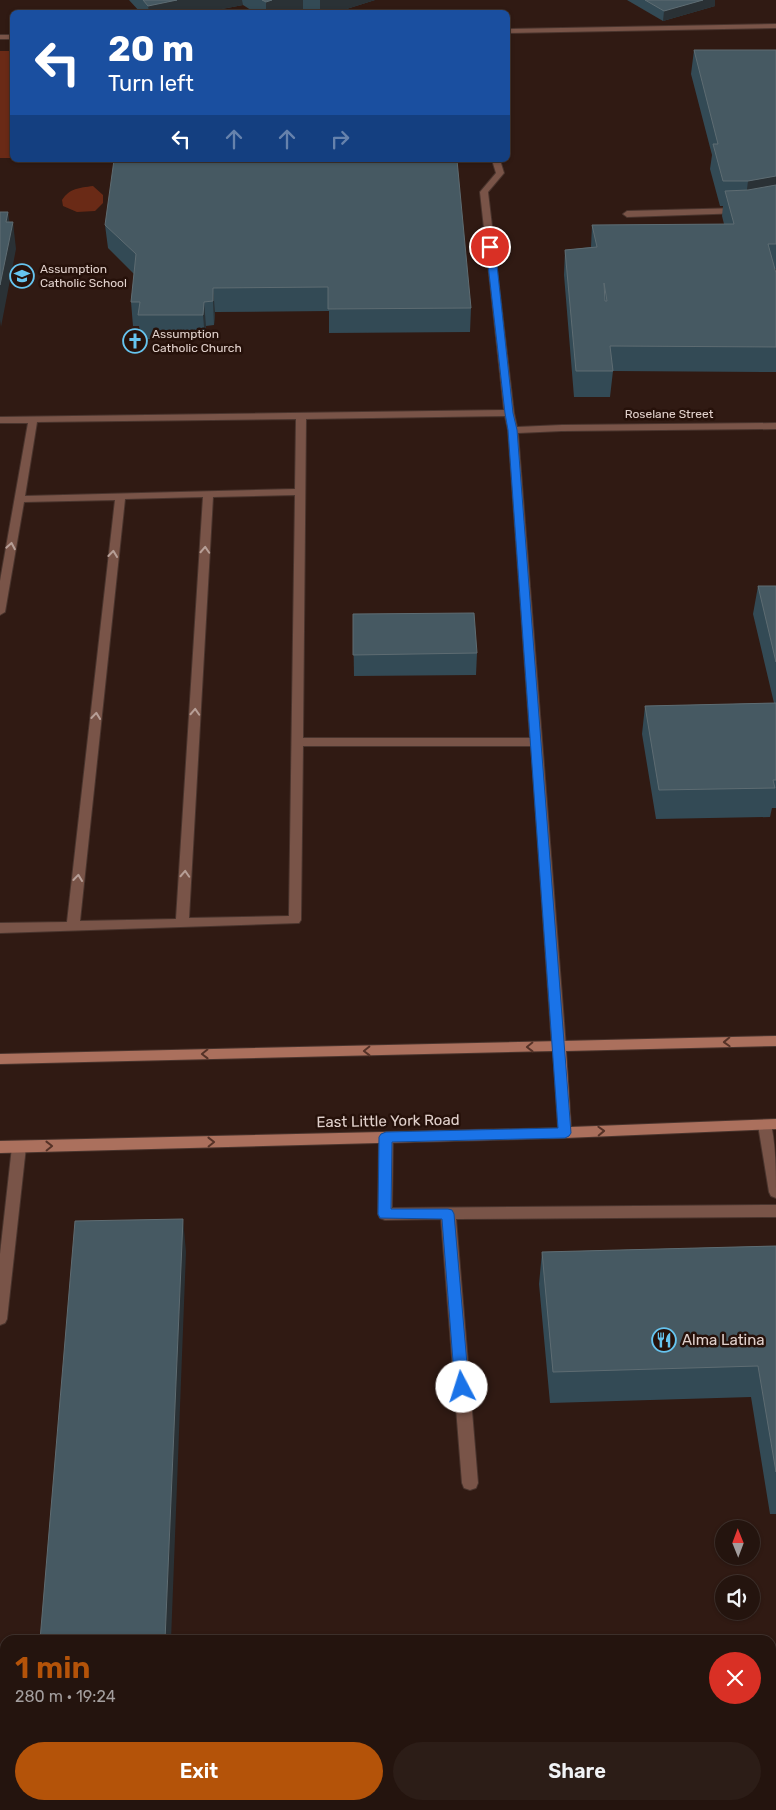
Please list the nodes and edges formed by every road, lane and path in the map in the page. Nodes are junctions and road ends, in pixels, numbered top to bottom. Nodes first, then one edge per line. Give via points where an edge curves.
1 (776, 26) edge
2 (510, 31) edge
3 (497, 162) edge
4 (753, 209) edge
5 (627, 214) dead end
6 (509, 413) junction
7 (301, 416) junction
8 (0, 420) edge
9 (33, 420) junction
10 (776, 426) edge
11 (513, 430) junction
12 (300, 492) junction
13 (208, 494) junction
14 (120, 497) junction
15 (20, 499) junction
16 (0, 612) edge
17 (297, 742) junction
18 (536, 742) junction
19 (182, 923) junction
20 (73, 926) junction
21 (0, 928) edge
22 (776, 1041) edge
23 (559, 1047) junction
24 (0, 1059) edge
25 (770, 1124) edge
26 (565, 1133) junction
27 (386, 1137) junction
28 (0, 1147) edge
29 (19, 1147) junction
30 (776, 1192) edge
31 (776, 1211) edge
32 (448, 1214) junction
33 (0, 1319) edge
34 (470, 1483) dead end

1 - 2 street
3 - 6 street via 500,173 484,192
4 - 5 street
6 - 7 street
6 - 11 street
7 - 9 street
7 - 12 street
8 - 9 street
9 - 15 street
10 - 11 street, Roselane Street
11 - 18 street
12 - 13 street
12 - 17 street
13 - 14 street
19 -> 13 street
14 - 15 street
20 -> 14 street
16 -> 15 street
17 - 18 street
17 - 19 street via 295,920
18 - 23 street
19 - 20 street
20 - 21 street
22 -> 23 main road
23 -> 24 main road
23 - 26 main road
26 -> 25 main road, East Little York Road
25 - 30 street
26 - 27 main road, East Little York Road
29 -> 27 main road, East Little York Road
27 - 32 street via 385,1214
28 - 29 main road, East Little York Road
29 - 33 street
31 - 32 street
32 - 34 street

